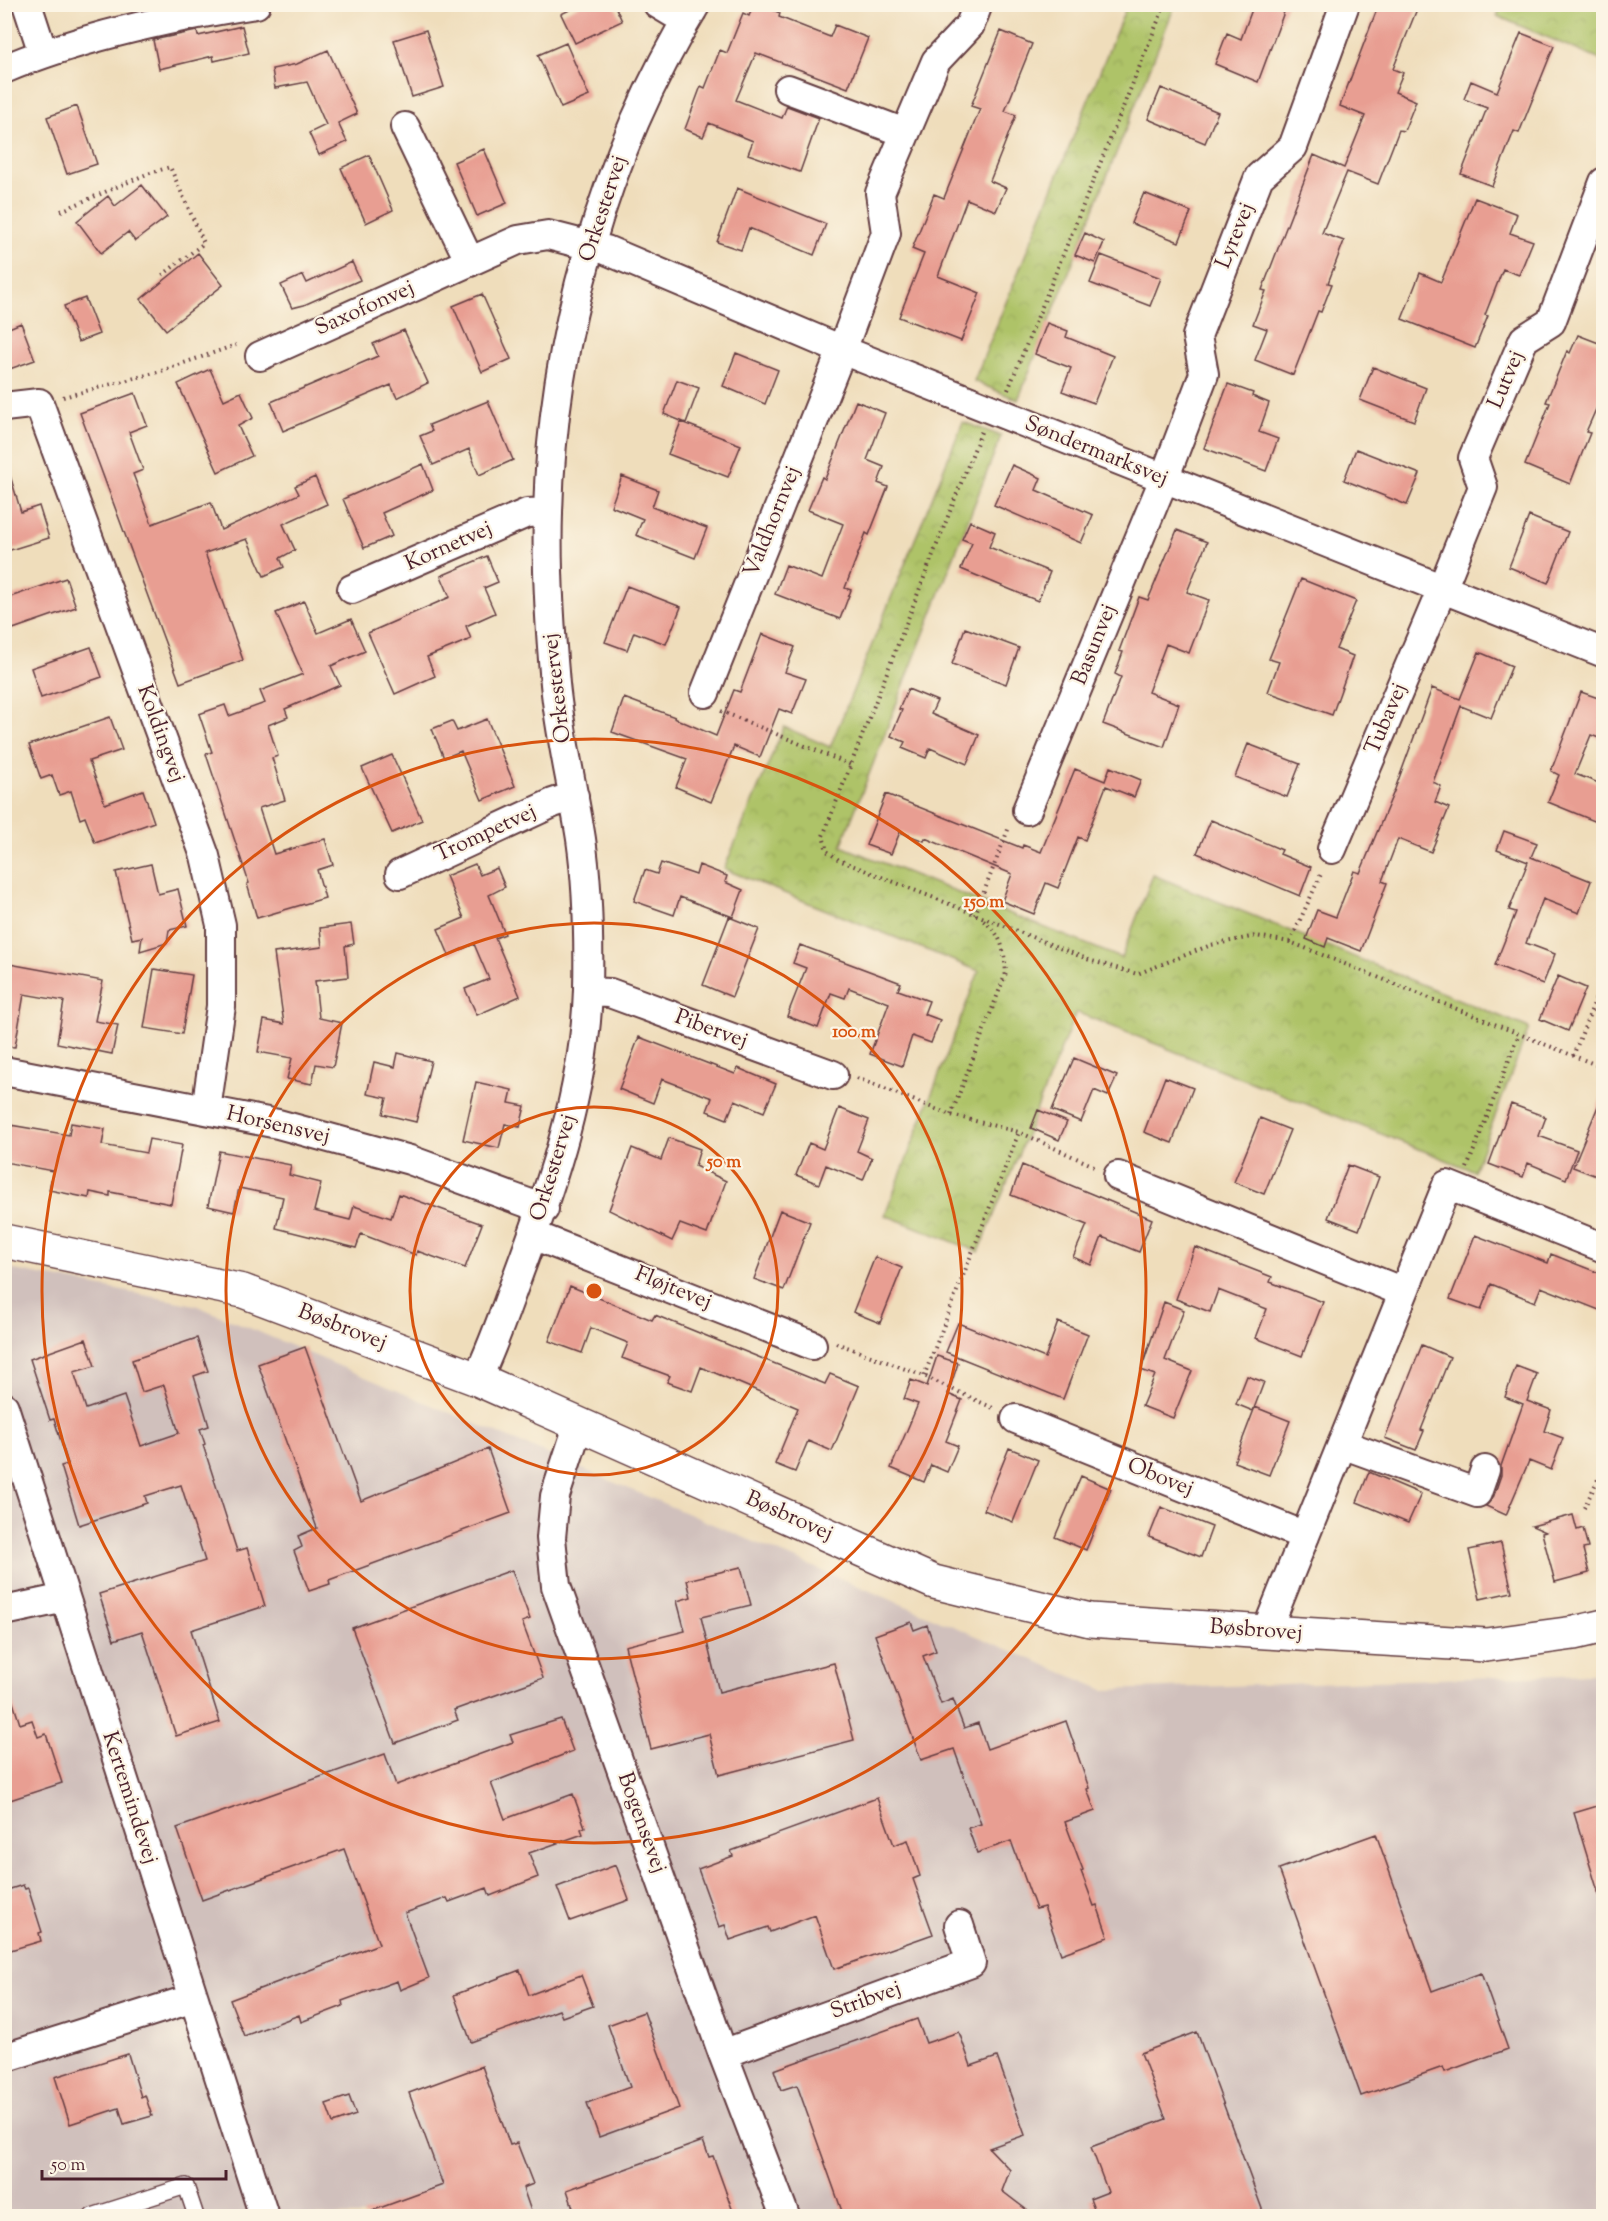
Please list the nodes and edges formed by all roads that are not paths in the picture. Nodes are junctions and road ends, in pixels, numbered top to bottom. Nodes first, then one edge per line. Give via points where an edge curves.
1 (27, 4) edge
2 (256, 4) edge
3 (658, 4) edge
4 (978, 4) edge
5 (1345, 4) edge
6 (693, 7) edge
7 (43, 53) junction
8 (4, 69) edge
9 (788, 89) dead end
10 (405, 127) dead end
11 (905, 133) junction
12 (1604, 182) edge
13 (591, 246) junction
14 (470, 262) junction
15 (842, 350) junction
16 (260, 356) road end
17 (4, 407) edge
18 (1164, 479) junction
19 (548, 512) junction
20 (352, 589) dead end
21 (1442, 589) junction
22 (1604, 654) edge
23 (705, 693) road end
24 (573, 796) junction
25 (1027, 810) road end
26 (1332, 849) road end
27 (400, 874) dead end
28 (588, 992) junction
29 (4, 1071) edge
30 (833, 1075) road end
31 (207, 1110) junction
32 (1118, 1176) road end
33 (538, 1222) junction
34 (6, 1246) edge
35 (1604, 1248) edge
36 (1403, 1292) junction
37 (812, 1345) road end
38 (477, 1379) junction
39 (4, 1407) edge
40 (1016, 1419) road end
41 (579, 1423) junction
42 (1342, 1443) junction
43 (1485, 1470) dead end
44 (1305, 1536) junction
45 (64, 1598) junction
46 (4, 1611) edge
47 (1604, 1626) edge
48 (1266, 1632) junction
49 (959, 1925) dead end
50 (194, 1998) junction
51 (723, 2054) junction
52 (4, 2058) edge
53 (92, 2217) edge
54 (196, 2217) edge
55 (264, 2217) edge
56 (785, 2217) edge

1 - 7 street
2 - 7 street via 211,11
3 - 6 street via 673,13
4 - 11 street, Valdhornvej via 970,25 936,61
5 - 18 street, Lyrevej via 1293,147 1259,177 1197,336 1204,374
6 - 13 street, Orkestervej via 625,145
7 - 8 street
9 - 11 street
10 - 14 street
11 - 15 street, Valdhornvej via 880,193 886,233
12 - 21 street, Lutvej via 1551,322 1524,339 1473,458 1483,487
13 - 14 street, Saxofonvej via 548,235 518,240
13 - 15 street, Søndermarksvej
13 - 19 street, Orkestervej via 576,300 555,418
14 - 16 street, Saxofonvej
15 - 18 street, Søndermarksvej
15 - 23 street, Valdhornvej
17 - 31 street, Koldingvej via 39,403 205,856 221,925 221,1006
18 - 21 street, Søndermarksvej
18 - 25 street, Basunvej
19 - 20 street, Kornetvej via 527,513
19 - 24 street, Orkestervej via 548,597 555,689
21 - 22 street, Søndermarksvej
21 - 26 street, Tubavej
24 - 27 street, Trompetvej
24 - 28 street, Orkestervej via 585,889
28 - 30 street, Pibervej via 610,993
28 - 33 street, Orkestervej via 572,1105 558,1165
29 - 31 street, Horsensvej
31 - 33 street, Horsensvej via 278,1124 410,1160
32 - 36 street
33 - 37 street, Fløjtevej
33 - 38 street, Orkestervej
34 - 38 street, Bøsbrovej via 243,1291
35 - 36 street via 1447,1185
36 - 42 street
38 - 41 street, Bøsbrovej
39 - 45 street, Kertemindevej
40 - 44 street, Obovej
41 - 48 street, Bøsbrovej via 934,1582 1090,1620
41 - 51 street, Bogensevej via 555,1496 551,1538 556,1586
42 - 43 street via 1477,1493
42 - 44 street
44 - 48 street
45 - 46 street
45 - 50 street, Kertemindevej
47 - 48 street, Bøsbrovej via 1486,1645
49 - 51 street, Stribvej via 971,1963
50 - 52 street
50 - 55 street, Kertemindevej
51 - 56 street, Bogensevej
53 - 54 lane via 186,2186

